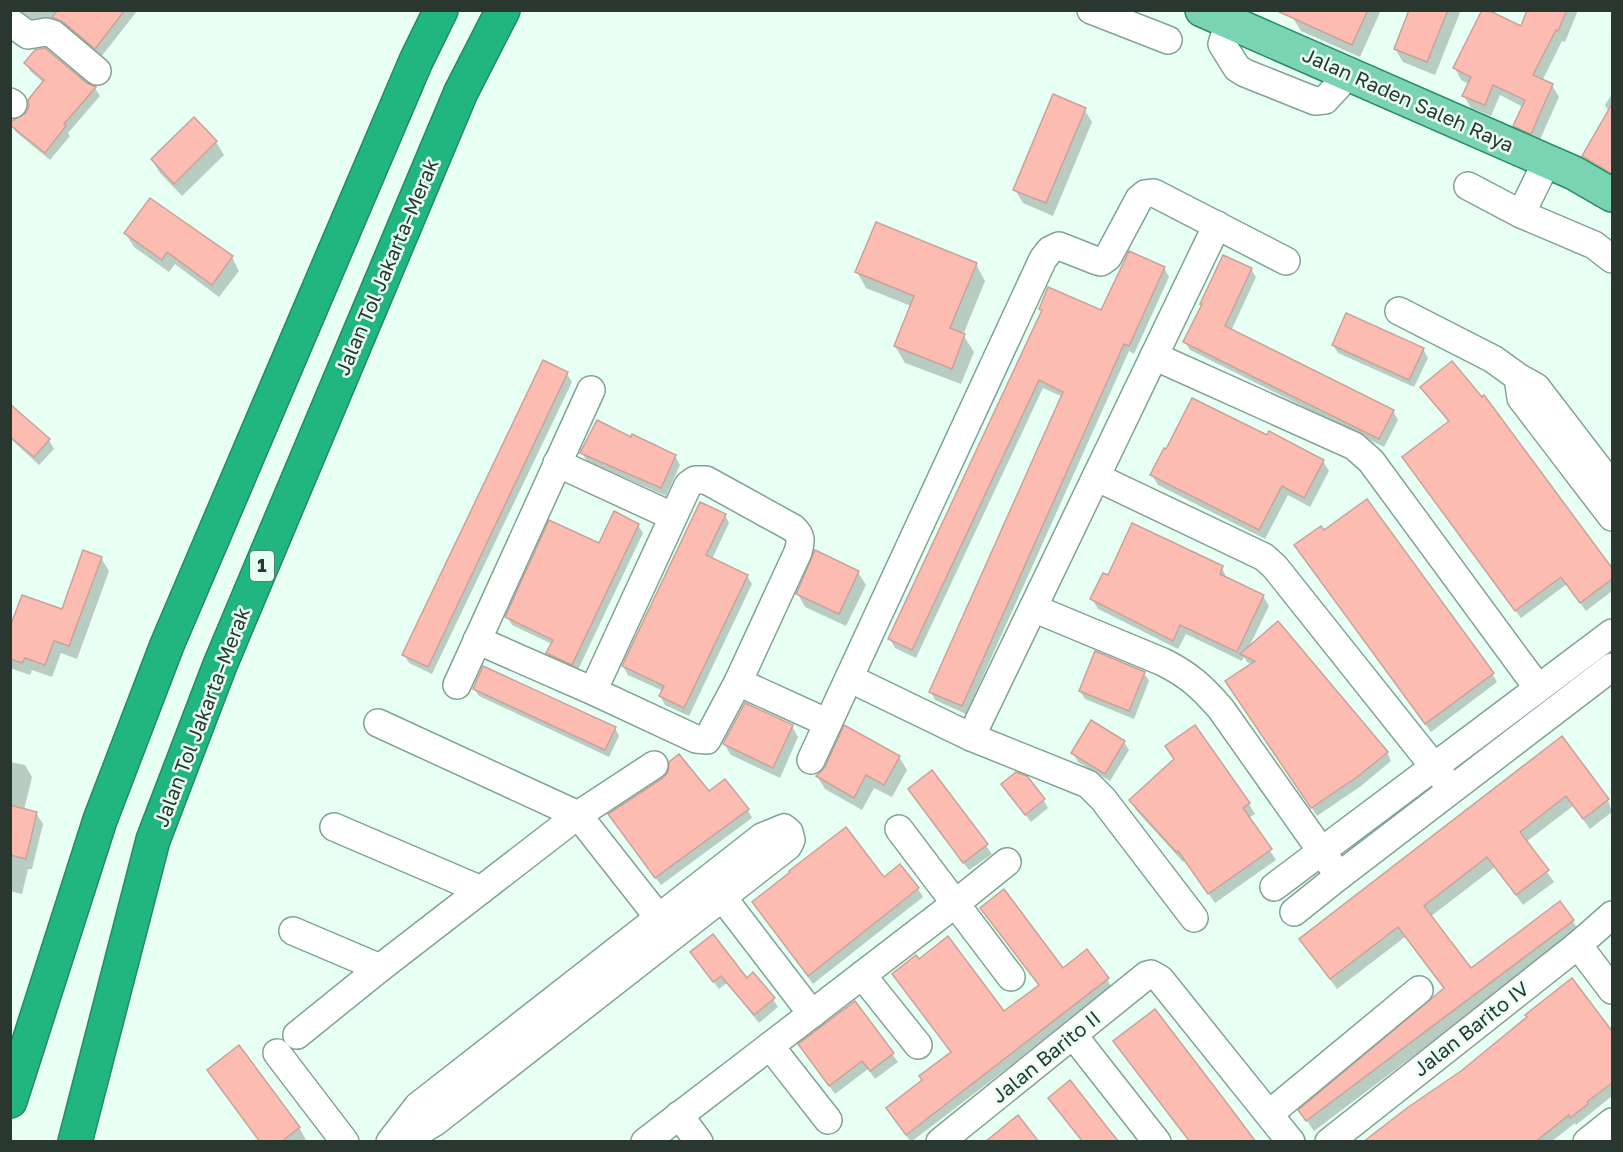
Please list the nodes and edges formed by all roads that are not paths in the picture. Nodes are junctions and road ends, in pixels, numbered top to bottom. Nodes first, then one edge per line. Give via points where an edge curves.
1 (441, 10) edge
2 (503, 10) edge
3 (1090, 10) edge
4 (1216, 16) edge
5 (10, 22) edge
6 (1168, 40) dead end
7 (97, 71) dead end
8 (1547, 161) junction
9 (1468, 186) dead end
10 (1612, 195) edge
11 (1521, 214) junction
12 (1217, 225) junction
13 (1612, 259) edge
14 (1286, 261) dead end
15 (1399, 311) dead end
16 (1154, 356) junction
17 (1518, 377) junction
18 (591, 390) dead end
19 (557, 463) junction
20 (1096, 477) junction
21 (1612, 486) edge
22 (672, 516) junction
23 (1612, 517) edge
24 (1033, 608) junction
25 (1612, 633) edge
26 (477, 640) junction
27 (1612, 667) edge
28 (849, 678) junction
29 (738, 682) junction
30 (457, 685) dead end
31 (1538, 688) junction
32 (593, 691) junction
33 (378, 723) dead end
34 (828, 723) junction
35 (971, 737) junction
36 (811, 760) dead end
37 (654, 765) dead end
38 (1434, 766) junction
39 (1451, 788) junction
40 (578, 815) junction
41 (334, 827) dead end
42 (899, 829) dead end
43 (1322, 850) junction
44 (1006, 862) dead end
45 (1339, 876) junction
46 (1274, 887) dead end
47 (481, 890) junction
48 (723, 898) junction
49 (956, 903) junction
50 (1294, 912) dead end
51 (1612, 915) edge
52 (659, 918) junction
53 (1194, 918) dead end
54 (293, 932) dead end
55 (1578, 945) junction
56 (380, 968) junction
57 (862, 975) junction
58 (1011, 977) dead end
59 (1419, 990) dead end
60 (1612, 990) edge
61 (812, 1014) junction
62 (529, 1034) junction
63 (1073, 1035) junction
64 (918, 1045) dead end
65 (770, 1046) junction
66 (10, 1101) edge
67 (1269, 1114) junction
68 (679, 1115) junction
69 (828, 1120) dead end
70 (1612, 1122) edge
71 (955, 1137) edge
72 (75, 1142) edge
73 (345, 1142) edge
74 (390, 1142) edge
75 (401, 1142) edge
76 (645, 1142) edge
77 (699, 1142) edge
78 (1157, 1142) edge
79 (1291, 1142) edge
80 (1329, 1142) edge
81 (1587, 1142) edge

1 - 66 highway via 167,645 100,820
2 - 72 highway, Jalan Tol Jakarta–Merak / 1 via 460,92 220,665 158,829
3 - 6 street
4 - 8 main road, Jalan Raden Saleh Raya
5 - 7 street via 28,35 53,34
8 - 10 main road, Jalan Raden Saleh Raya
8 - 11 street
9 - 11 street
11 - 13 street via 1594,245
12 - 14 street
12 - 16 street
12 - 28 street via 1158,194 1148,193 1139,199 1103,261 1059,246 1046,254
15 - 17 street via 1493,359
16 - 20 street
16 - 31 street via 1354,446 1371,461
17 - 21 street via 1536,387
17 - 23 street via 1521,398
18 - 19 street
19 - 22 street
19 - 26 street
20 - 24 street
20 - 38 street via 1264,557
22 - 29 street via 688,484 701,479 799,533 798,552
22 - 32 street
24 - 35 street
24 - 43 street via 1163,662 1203,687
25 - 31 street
26 - 30 street
26 - 32 street
27 - 39 street
28 - 34 street
28 - 35 street
29 - 32 street via 707,740 696,739
29 - 34 street
31 - 38 street
33 - 40 street
34 - 36 street
35 - 53 street via 1088,784
37 - 40 street
38 - 39 street
38 - 43 street
39 - 45 street
40 - 47 street
40 - 52 street
41 - 47 street
42 - 49 street
43 - 45 street
43 - 46 street
44 - 49 street
45 - 50 street
47 - 56 street
48 - 52 street via 788,846 789,832 784,828 762,837
48 - 61 street
48 - 62 street
49 - 57 street
49 - 58 street
51 - 55 street, Jalan Barito IV
52 - 62 street
54 - 56 street
55 - 60 street
55 - 80 street, Jalan Barito IV
56 - 73 street via 287,1044
57 - 61 street
57 - 64 street
59 - 67 street
61 - 65 street
62 - 74 street via 418,1106
62 - 75 street via 435,1122
63 - 67 street, Jalan Barito II via 1147,975 1153,975
63 - 71 street, Jalan Barito II
63 - 78 street
65 - 68 street
65 - 69 street
67 - 79 street
68 - 76 street
68 - 77 street
70 - 81 street

